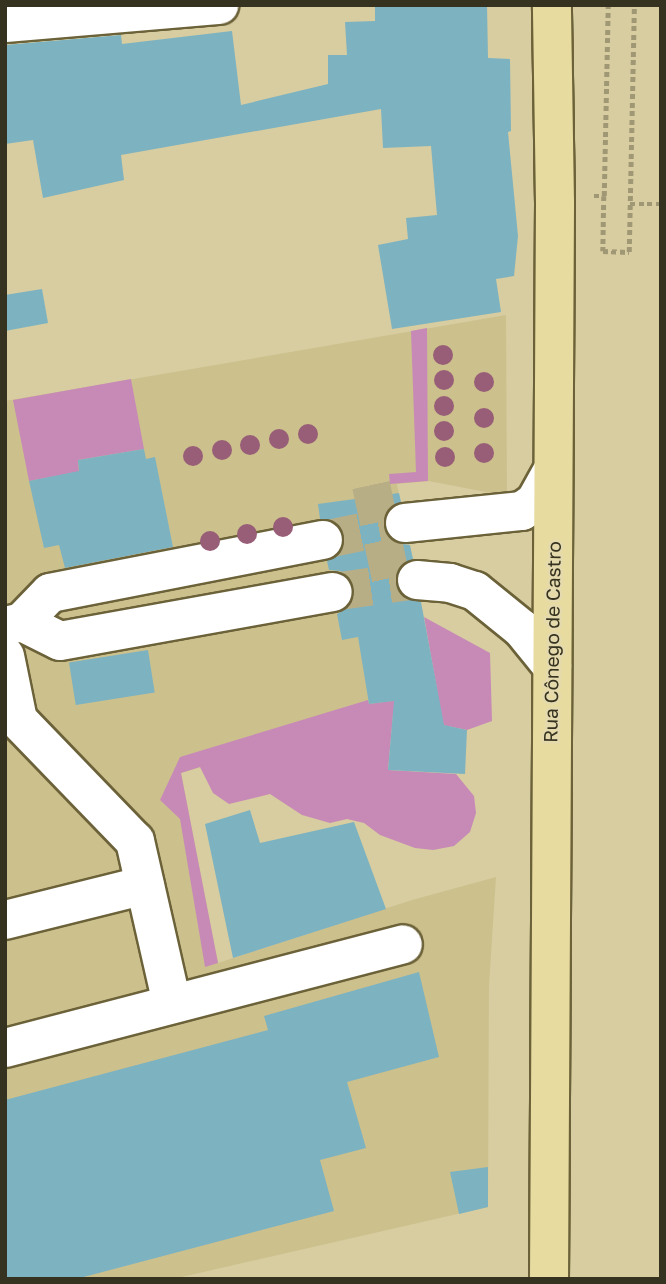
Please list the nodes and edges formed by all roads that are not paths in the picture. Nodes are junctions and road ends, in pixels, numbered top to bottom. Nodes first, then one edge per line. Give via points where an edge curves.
1 (219, 5) edge
2 (552, 5) edge
3 (5, 23) edge
4 (553, 470) junction
5 (405, 523) tunnel mouth
6 (323, 540) tunnel mouth
7 (417, 580) tunnel mouth
8 (333, 592) tunnel mouth
9 (14, 624) edge
10 (5, 656) edge
11 (552, 666) junction
12 (145, 885) junction
13 (5, 920) edge
14 (403, 944) dead end
15 (172, 1004) junction
16 (5, 1048) edge
17 (550, 1279) edge

1 - 3 street
2 - 4 main road, Rua Cônego de Castro
4 - 5 street via 536,502 522,511
4 - 11 main road, Rua Cônego de Castro
6 - 9 street via 50,593
7 - 11 street via 475,591 522,629
8 - 9 street via 60,641
10 - 12 street via 18,720 135,841
11 - 17 main road, Rua Cônego de Castro
12 - 13 street
12 - 15 street
14 - 15 street
15 - 16 street

